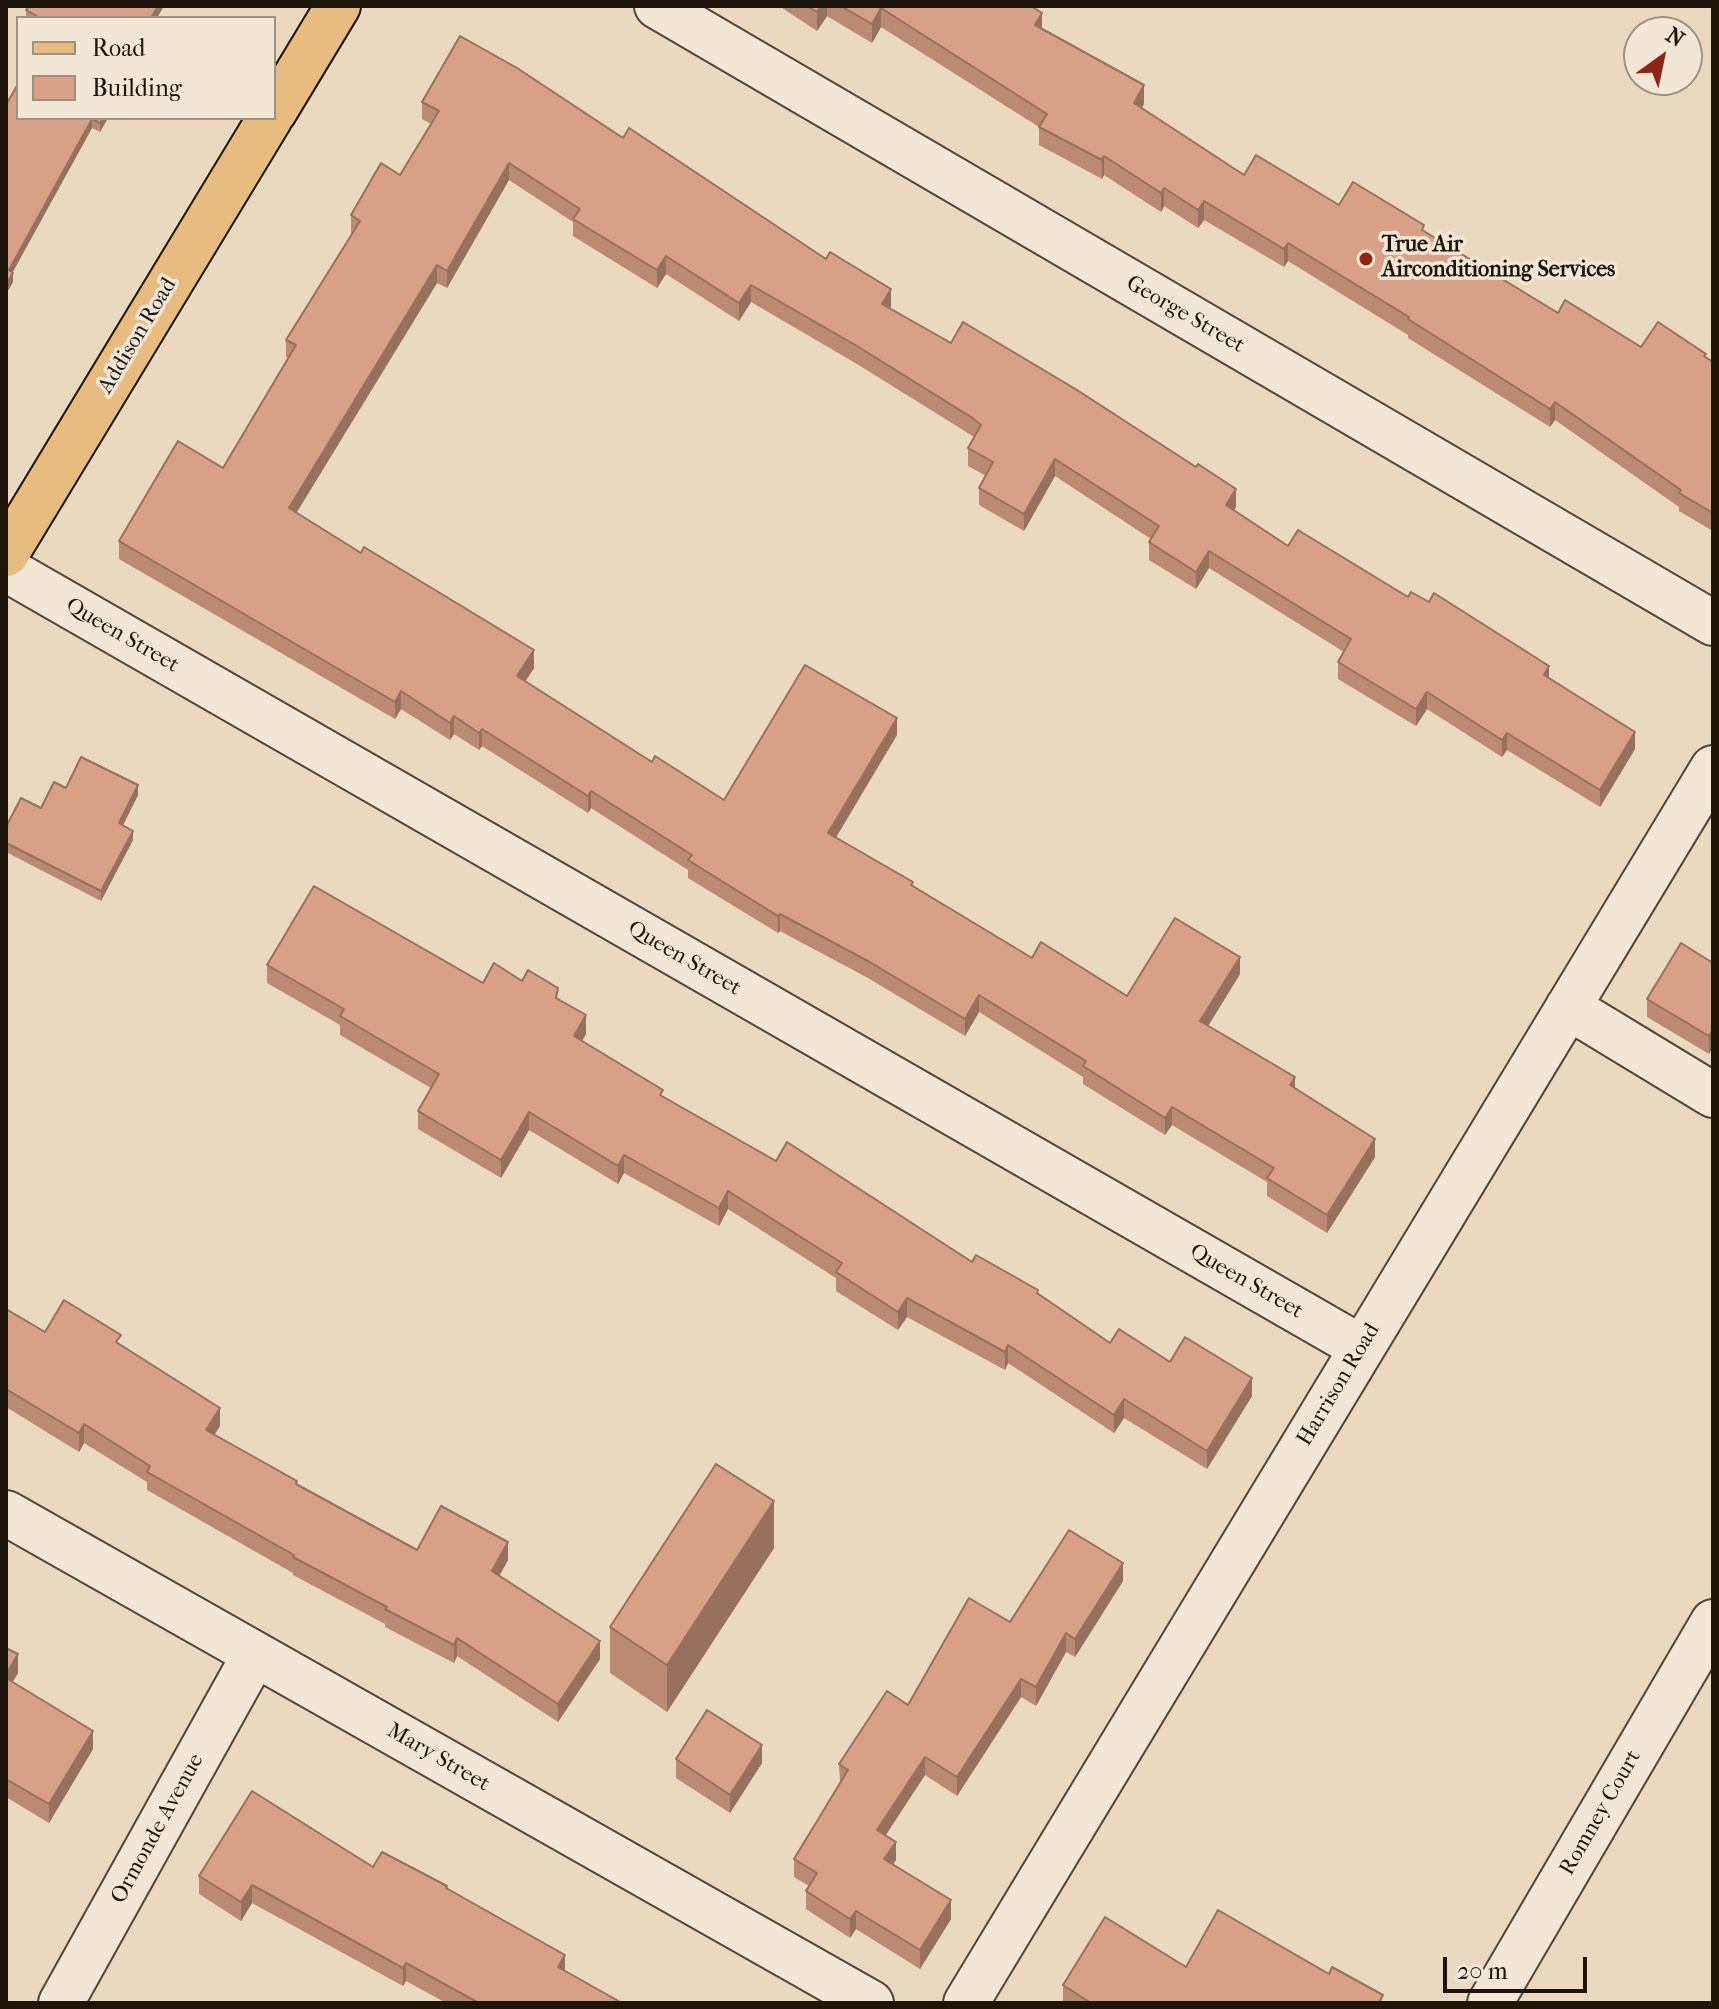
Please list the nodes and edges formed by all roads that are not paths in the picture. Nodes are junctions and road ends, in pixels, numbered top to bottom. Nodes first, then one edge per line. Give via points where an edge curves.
1 (338, 6) edge
2 (657, 6) edge
3 (276, 109) edge
4 (269, 120) edge
5 (6, 554) edge
6 (6, 569) edge
7 (1713, 623) edge
8 (1713, 768) edge
9 (1568, 1007) junction
10 (1713, 1095) edge
11 (1362, 1348) junction
12 (6, 1513) edge
13 (1713, 1622) edge
14 (255, 1654) junction
15 (61, 2003) edge
16 (871, 2003) edge
17 (966, 2003) edge
18 (1490, 2003) edge

1 - 3 main road
2 - 7 street, George Street
4 - 5 main road, Addison Road
6 - 11 street, Queen Street
8 - 9 street, Harrison Road
9 - 10 street
9 - 11 street, Harrison Road
11 - 17 street, Harrison Road
12 - 14 street, Mary Street
13 - 18 street, Romney Court
14 - 15 street, Ormonde Avenue
14 - 16 street, Mary Street

